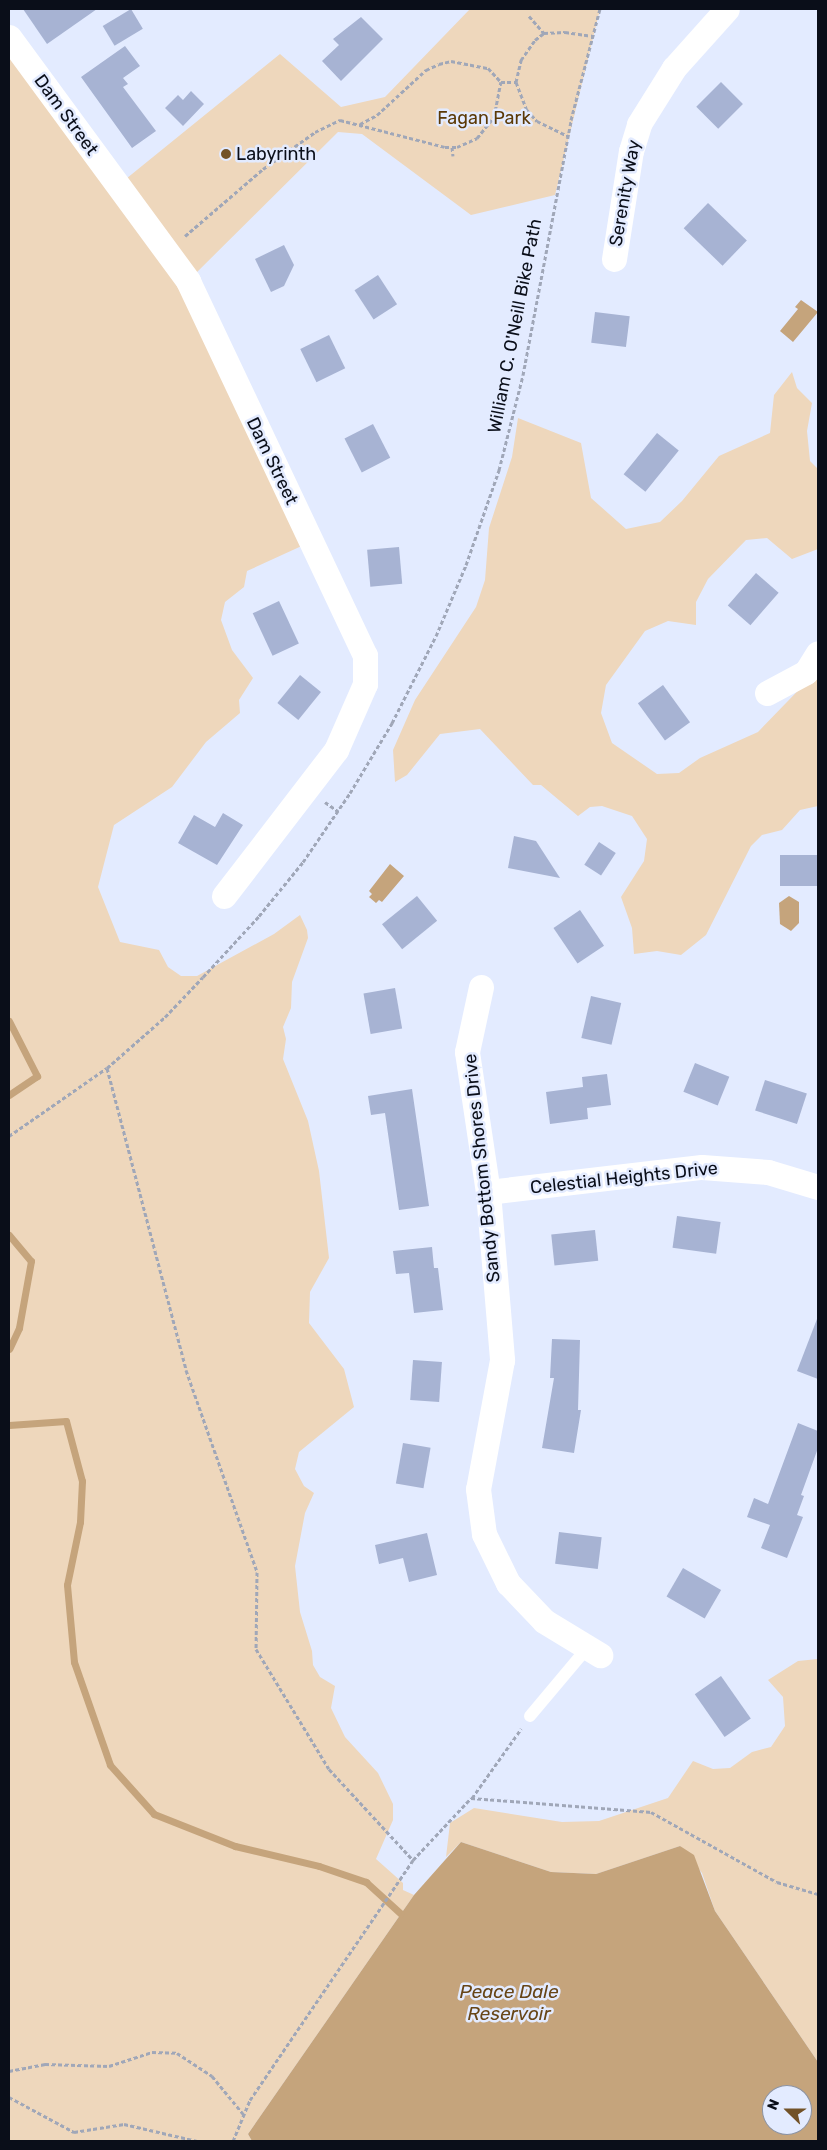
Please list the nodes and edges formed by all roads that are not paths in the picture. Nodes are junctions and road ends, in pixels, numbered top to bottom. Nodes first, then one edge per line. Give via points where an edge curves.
1 (727, 9) edge
2 (9, 38) edge
3 (614, 258) dead end
4 (818, 653) edge
5 (768, 693) dead end
6 (224, 896) dead end
7 (481, 987) dead end
8 (818, 1187) edge
9 (488, 1192) junction
10 (594, 1651) joint
11 (530, 1716) road end

1 - 3 street, Serenity Way via 674,68 639,124 631,151
2 - 6 street, Dam Street via 192,290 365,655 365,684 336,750
4 - 5 street via 806,672
7 - 9 street, Sandy Bottom Shores Drive via 467,1052
8 - 9 street, Celestial Heights Drive via 768,1172 702,1167
9 - 10 street, Sandy Bottom Shores Drive via 502,1360 478,1489 484,1534 508,1583 544,1621
10 - 11 lane

